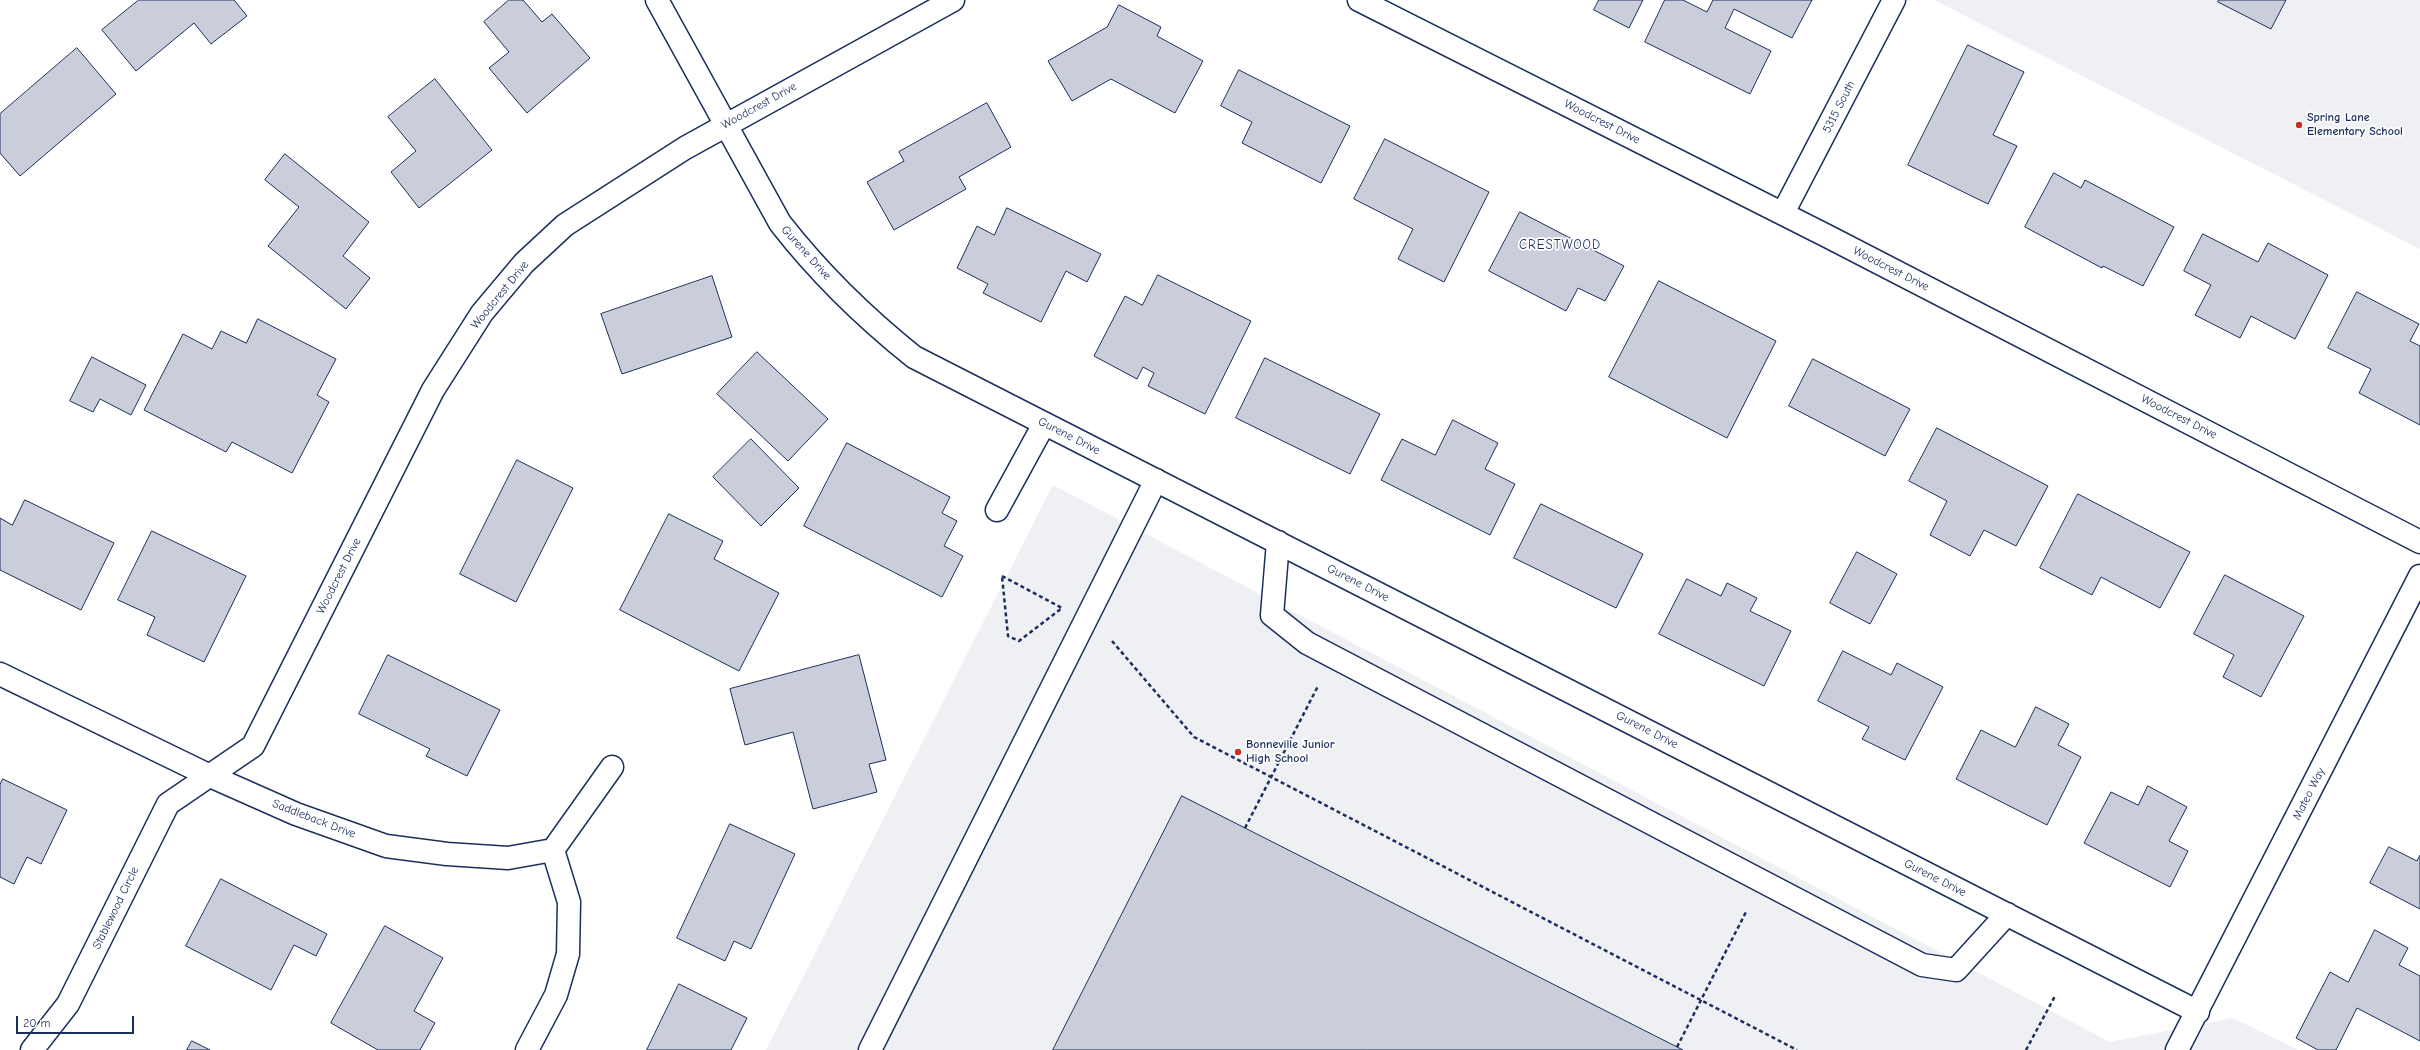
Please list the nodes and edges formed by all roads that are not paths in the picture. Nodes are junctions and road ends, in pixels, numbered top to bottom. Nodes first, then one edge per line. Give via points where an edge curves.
1 (657, 0) edge
2 (953, 0) edge
3 (1359, 0) edge
4 (1894, 0) edge
5 (726, 124) junction
6 (1783, 213) junction
7 (1044, 424) junction
8 (1156, 480) junction
9 (997, 510) dead end
10 (1278, 542) junction
11 (2420, 542) edge
12 (2420, 576) edge
13 (0, 674) edge
14 (612, 767) dead end
15 (208, 775) junction
16 (553, 850) junction
17 (2007, 914) junction
18 (2198, 1012) junction
19 (32, 1050) edge
20 (527, 1050) edge
21 (870, 1050) edge
22 (2177, 1050) edge

1 - 5 street, Gurene Drive
2 - 5 street, Woodcrest Drive
3 - 6 street, Woodcrest Drive
4 - 6 street, 5315 South
5 - 7 street, Gurene Drive via 780,223 801,250 873,324 914,357
5 - 15 street, Woodcrest Drive via 565,225 524,263 482,313 433,390 253,746
6 - 11 street, Woodcrest Drive
7 - 8 street, Gurene Drive
7 - 9 street
8 - 10 street, Gurene Drive
8 - 21 street
10 - 17 street, Gurene Drive
10 - 17 street via 1272,615 1307,643 1922,965 1956,970
12 - 18 street, Mateo Way
13 - 15 street, Saddleback Drive
14 - 16 street
15 - 16 street, Saddleback Drive via 296,814 386,846 508,858
15 - 19 street, Stablewood Circle via 168,804 68,1004
16 - 20 street via 569,902 568,954 556,995
17 - 18 street, Gurene Drive
18 - 22 street, Mateo Way

